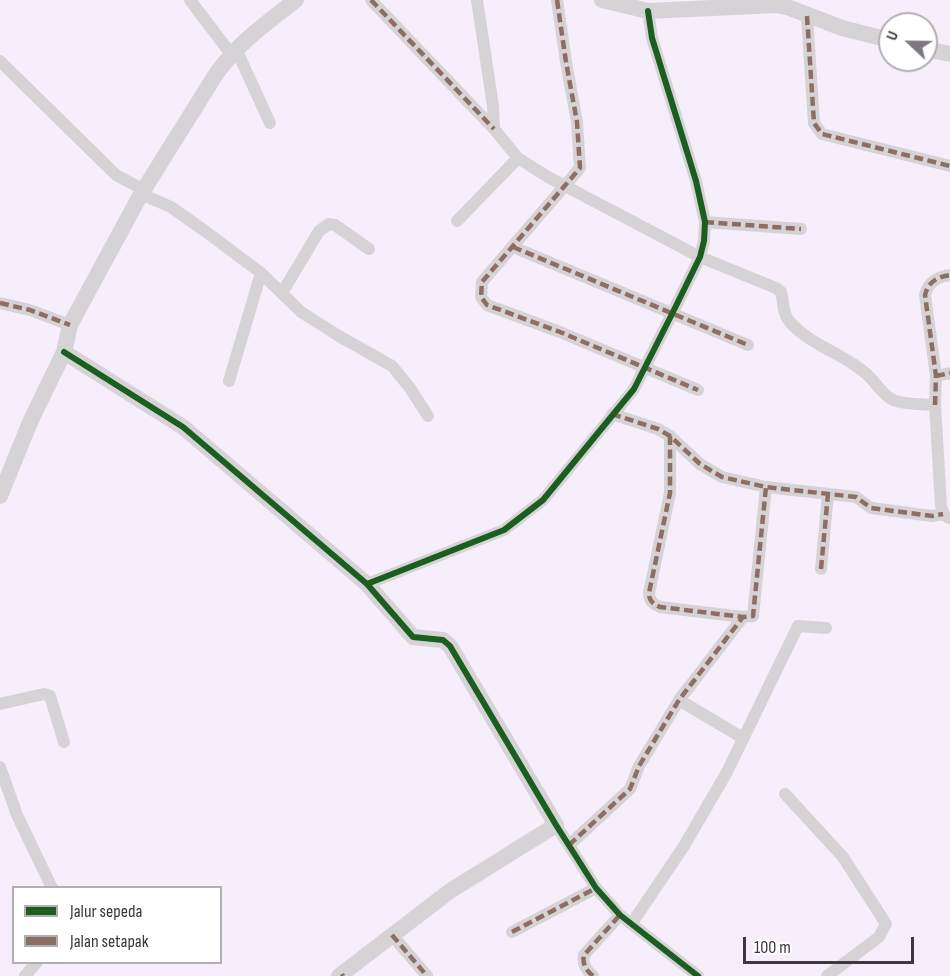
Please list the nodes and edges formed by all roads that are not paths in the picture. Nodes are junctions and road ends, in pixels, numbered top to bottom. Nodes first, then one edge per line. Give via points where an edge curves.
1 (190, 0) edge
2 (296, 0) edge
3 (371, 0) edge
4 (477, 0) edge
5 (557, 0) edge
6 (602, 0) edge
7 (790, 4) edge
8 (648, 11) junction
9 (807, 16) junction
10 (878, 37) edge
11 (234, 51) junction
12 (0, 61) edge
13 (270, 123) dead end
14 (494, 129) junction
15 (518, 158) junction
16 (950, 166) edge
17 (566, 186) junction
18 (142, 192) junction
19 (457, 221) dead end
20 (705, 222) junction
21 (801, 228) dead end
22 (513, 247) junction
23 (369, 249) dead end
24 (700, 257) junction
25 (261, 273) junction
26 (950, 275) edge
27 (282, 294) junction
28 (0, 303) edge
29 (672, 314) junction
30 (70, 325) junction
31 (748, 345) dead end
32 (64, 352) junction
33 (645, 369) junction
34 (950, 373) edge
35 (936, 376) junction
36 (228, 381) dead end
37 (698, 390) dead end
38 (935, 405) junction
39 (612, 414) junction
40 (428, 416) dead end
41 (670, 436) junction
42 (766, 487) junction
43 (828, 494) junction
44 (0, 496) edge
45 (946, 516) edge
46 (821, 569) dead end
47 (367, 585) junction
48 (743, 617) junction
49 (826, 628) dead end
50 (679, 700) junction
51 (0, 704) edge
52 (742, 738) junction
53 (64, 742) dead end
54 (0, 767) edge
55 (785, 794) dead end
56 (556, 825) junction
57 (569, 845) junction
58 (51, 886) edge
59 (596, 888) junction
60 (620, 915) junction
61 (632, 923) junction
62 (512, 932) dead end
63 (392, 935) junction
64 (36, 964) edge
65 (341, 975) edge
66 (25, 976) edge
67 (428, 976) edge
68 (593, 976) edge
69 (698, 976) edge
70 (827, 976) edge

1 - 11 street
2 - 11 street
3 - 14 street
4 - 14 street
5 - 17 street via 580,156 580,168
6 - 8 street
7 - 8 street
7 - 9 street
8 - 20 street via 652,38
9 - 10 street
9 - 16 street via 817,129 822,134
11 - 13 street
11 - 18 street
12 - 18 street via 116,175
14 - 15 street
15 - 17 street
15 - 19 street
17 - 22 street
17 - 24 street
18 - 25 street via 171,207
18 - 30 street
20 - 21 street
20 - 24 street
22 - 29 street
22 - 33 street via 482,282 484,303
23 - 27 street via 329,224 319,231
24 - 29 street
24 - 38 street via 776,288 781,292 789,322 863,370 893,400
25 - 27 street
25 - 36 street
26 - 35 street via 932,281 925,295
27 - 40 street via 301,312 392,366
28 - 30 street
29 - 31 street
29 - 33 street
30 - 32 street
32 - 44 street
32 - 47 street via 183,427
33 - 37 street
33 - 39 street
34 - 35 street
35 - 38 street
38 - 45 street
39 - 41 street
39 - 47 street via 543,500 504,530
41 - 42 street via 700,464 722,477
41 - 48 street via 670,493 649,599 660,607
42 - 43 street
42 - 48 street via 753,616
43 - 45 street via 856,497 871,508
43 - 46 street
47 - 56 street via 413,638 443,640 450,646
48 - 50 street
49 - 52 street via 798,626
50 - 52 street
50 - 57 street via 639,766 630,789
51 - 53 street via 50,696
52 - 61 street via 684,846
54 - 58 street via 17,815
55 - 70 street via 843,857 886,924 879,937
56 - 57 street
56 - 63 street via 450,891
57 - 59 street
59 - 60 street
59 - 62 street
60 - 61 street
60 - 68 street via 584,955 585,966
61 - 69 street
63 - 65 street
63 - 67 street
64 - 66 street

